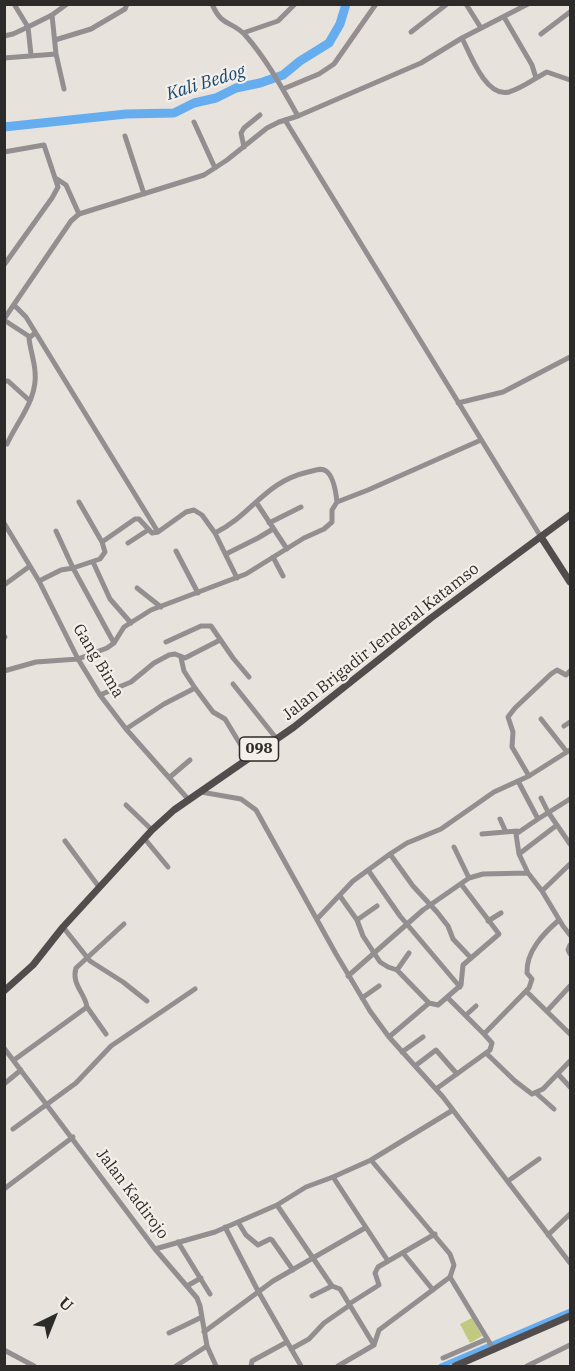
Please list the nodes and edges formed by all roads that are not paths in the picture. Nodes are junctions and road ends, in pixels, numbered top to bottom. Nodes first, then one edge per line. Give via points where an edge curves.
1 (14, 4) edge
2 (66, 4) edge
3 (126, 4) edge
4 (212, 4) edge
5 (295, 4) edge
6 (376, 4) edge
7 (447, 4) edge
8 (466, 4) edge
9 (528, 4) edge
10 (519, 7) edge
11 (570, 12) edge
12 (52, 15) junction
13 (504, 17) junction
14 (28, 27) junction
15 (481, 28) junction
16 (411, 32) dead end
17 (243, 33) junction
18 (542, 34) dead end
19 (4, 36) edge
20 (462, 38) junction
21 (55, 39) junction
22 (56, 54) junction
23 (31, 55) junction
24 (4, 58) edge
25 (536, 78) junction
26 (570, 80) edge
27 (282, 87) junction
28 (64, 89) dead end
29 (260, 115) dead end
30 (298, 116) junction
31 (285, 120) junction
32 (194, 122) dead end
33 (125, 136) dead end
34 (244, 147) junction
35 (4, 152) edge
36 (215, 168) junction
37 (57, 179) junction
38 (144, 194) junction
39 (79, 214) junction
40 (4, 265) edge
41 (14, 305) junction
42 (4, 319) edge
43 (35, 333) junction
44 (30, 337) junction
45 (570, 357) edge
46 (4, 381) edge
47 (30, 401) junction
48 (458, 403) junction
49 (481, 440) junction
50 (5, 444) edge
51 (80, 502) dead end
52 (256, 502) junction
53 (337, 502) junction
54 (301, 507) dead end
55 (570, 515) edge
56 (4, 523) edge
57 (271, 526) junction
58 (148, 530) junction
59 (57, 531) dead end
60 (158, 532) junction
61 (215, 533) junction
62 (541, 537) junction
63 (102, 542) junction
64 (128, 543) dead end
65 (287, 549) junction
66 (176, 550) dead end
67 (226, 554) junction
68 (273, 556) junction
69 (93, 562) junction
70 (30, 566) junction
71 (73, 568) junction
72 (283, 576) dead end
73 (237, 578) junction
74 (39, 581) junction
75 (570, 582) edge
76 (4, 585) edge
77 (137, 588) dead end
78 (198, 593) junction
79 (161, 607) junction
80 (131, 623) junction
81 (220, 640) junction
82 (166, 642) dead end
83 (114, 643) junction
84 (181, 658) junction
85 (78, 659) junction
86 (4, 671) edge
87 (570, 671) edge
88 (249, 677) dead end
89 (233, 684) dead end
90 (195, 688) junction
91 (100, 695) junction
92 (541, 718) dead end
93 (570, 722) edge
94 (564, 726) dead end
95 (126, 729) junction
96 (276, 738) junction
97 (569, 751) edge
98 (248, 757) junction
99 (190, 760) dead end
100 (529, 776) junction
101 (170, 777) junction
102 (518, 781) junction
103 (199, 791) junction
104 (541, 798) dead end
105 (188, 799) junction
106 (570, 799) edge
107 (126, 805) dead end
108 (548, 812) junction
109 (500, 819) dead end
110 (538, 819) junction
111 (557, 825) junction
112 (152, 830) junction
113 (517, 831) junction
114 (506, 832) junction
115 (482, 834) dead end
116 (144, 838) junction
117 (65, 841) dead end
118 (570, 844) edge
119 (453, 846) dead end
120 (390, 854) junction
121 (519, 854) junction
122 (570, 864) edge
123 (168, 867) dead end
124 (368, 870) junction
125 (528, 873) junction
126 (469, 878) junction
127 (461, 884) junction
128 (99, 887) junction
129 (542, 891) junction
130 (340, 896) junction
131 (431, 905) junction
132 (377, 906) dead end
133 (501, 914) dead end
134 (317, 919) junction
135 (357, 920) junction
136 (559, 920) junction
137 (488, 921) junction
138 (124, 924) dead end
139 (408, 924) junction
140 (63, 927) junction
141 (570, 935) edge
142 (570, 945) edge
143 (409, 953) dead end
144 (375, 954) junction
145 (570, 954) edge
146 (86, 958) junction
147 (471, 958) junction
148 (397, 970) junction
149 (348, 976) junction
150 (379, 986) dead end
151 (570, 986) edge
152 (460, 987) junction
153 (5, 989) edge
154 (195, 989) dead end
155 (527, 992) junction
156 (362, 998) junction
157 (448, 998) junction
158 (147, 1001) dead end
159 (429, 1003) junction
160 (476, 1006) dead end
161 (87, 1007) junction
162 (547, 1011) junction
163 (466, 1015) junction
164 (106, 1034) dead end
165 (484, 1034) junction
166 (570, 1034) edge
167 (389, 1037) junction
168 (423, 1037) dead end
169 (4, 1048) edge
170 (402, 1052) junction
171 (486, 1053) junction
172 (14, 1060) junction
173 (570, 1061) edge
174 (415, 1066) junction
175 (21, 1070) junction
176 (457, 1074) junction
177 (558, 1074) junction
178 (4, 1084) edge
179 (570, 1087) edge
180 (436, 1089) junction
181 (536, 1094) junction
182 (46, 1104) junction
183 (554, 1109) dead end
184 (453, 1110) junction
185 (13, 1129) dead end
186 (73, 1137) junction
187 (539, 1159) dead end
188 (371, 1160) junction
189 (333, 1177) junction
190 (508, 1181) junction
191 (4, 1189) edge
192 (278, 1205) junction
193 (570, 1214) edge
194 (238, 1222) junction
195 (225, 1227) junction
196 (365, 1228) junction
197 (435, 1234) junction
198 (548, 1235) junction
199 (178, 1242) junction
200 (156, 1249) junction
201 (403, 1253) junction
202 (315, 1258) junction
203 (388, 1261) junction
204 (570, 1263) edge
205 (293, 1270) junction
206 (450, 1277) junction
207 (201, 1278) junction
208 (187, 1286) junction
209 (332, 1286) junction
210 (433, 1290) junction
211 (258, 1291) junction
212 (210, 1294) dead end
213 (312, 1296) dead end
214 (349, 1305) junction
215 (570, 1316) edge
216 (202, 1317) junction
217 (204, 1332) junction
218 (169, 1333) dead end
219 (487, 1340) junction
220 (286, 1342) junction
221 (374, 1345) junction
222 (570, 1345) edge
223 (207, 1346) junction
224 (291, 1349) junction
225 (494, 1349) junction
226 (4, 1350) edge
227 (442, 1358) dead end
228 (34, 1366) edge
229 (176, 1366) edge
230 (216, 1366) edge
231 (251, 1366) edge
232 (301, 1366) edge
233 (338, 1366) edge
234 (455, 1366) edge
235 (527, 1366) edge

1 - 14 street
2 - 12 street
3 - 21 street via 125,9 91,29
4 - 17 street via 218,17
5 - 17 street via 278,21
6 - 27 street via 330,68
7 - 16 street
8 - 15 street
9 - 10 street
10 - 13 street
11 - 18 street
12 - 14 street
12 - 21 street
13 - 15 street
13 - 25 street
14 - 19 street
14 - 23 street
15 - 20 street
17 - 27 street
20 - 25 street via 477,69 495,89 507,93
20 - 30 street via 421,63
21 - 22 street
22 - 23 street
22 - 28 street
23 - 24 street
25 - 26 street via 547,72
27 - 30 street
29 - 34 street via 241,133
30 - 31 street
31 - 34 street via 267,128
31 - 48 street
32 - 36 street
33 - 38 street
34 - 36 street
35 - 37 street via 44,145
36 - 38 street via 183,183
37 - 39 street via 66,185
37 - 40 street via 58,188 52,198
38 - 39 street
39 - 41 street
41 - 42 street
41 - 43 street
42 - 44 street
43 - 44 street
43 - 60 street
44 - 47 street via 35,378
45 - 48 street via 510,389
46 - 47 street
47 - 50 street
48 - 49 street
49 - 53 street
49 - 62 street
51 - 63 street
52 - 53 street via 279,483 321,469 330,475
52 - 57 street
52 - 61 street
53 - 65 street via 331,524
54 - 57 street
55 - 62 main road, 098
56 - 70 street, Gang Bima
57 - 65 street
57 - 67 street via 258,538
58 - 60 street
58 - 63 street via 135,519
58 - 64 street
59 - 71 street
60 - 61 street via 194,510
61 - 67 street
62 - 75 main road
62 - 96 main road, Jalan Brigadir Jenderal Katamso / 098
63 - 69 street via 104,555
65 - 68 street
66 - 78 street
67 - 73 street
68 - 72 street
68 - 73 street
69 - 71 street
69 - 80 street via 110,598
70 - 74 street, Gang Bima
70 - 76 street
71 - 74 street
71 - 83 street
73 - 78 street
74 - 85 street, Gang Bima
77 - 79 street
78 - 79 street
79 - 80 street
80 - 83 street
81 - 82 street via 213,628 201,626
81 - 84 street
81 - 88 street
83 - 85 street
84 - 90 street
84 - 91 street via 169,655 131,682
85 - 86 street via 36,662
85 - 91 street, Gang Bima
87 - 100 street via 566,675 557,670 551,674 508,718 513,732 512,747
89 - 96 street
90 - 95 street
90 - 98 street via 213,712 225,719
91 - 95 street, Gang Bima
92 - 97 street
93 - 94 street
95 - 101 street, Gang Bima
96 - 98 main road, Jalan Brigadir Jenderal Katamso / 098
97 - 100 street
98 - 103 main road, Jalan Brigadir Jenderal Katamso / 098
99 - 101 street
100 - 102 street
101 - 105 street, Gang Bima
102 - 110 street
102 - 120 street via 494,792 441,829
103 - 105 main road, Jalan Brigadir Jenderal Katamso / 098
103 - 134 street via 241,799 253,806
104 - 108 street
105 - 112 main road, Jalan Brigadir Jenderal Katamso / 098
106 - 108 street
107 - 112 street
108 - 110 street
108 - 111 street
109 - 114 street
110 - 113 street
111 - 118 street
111 - 121 street
112 - 116 main road, Jalan Brigadir Jenderal Katamso / 098
113 - 114 street
113 - 121 street
114 - 115 street
116 - 123 street
116 - 128 main road, Jalan Brigadir Jenderal Katamso / 098
117 - 128 street
119 - 126 street
120 - 124 street
120 - 131 street
121 - 125 street
122 - 129 street
124 - 130 street
124 - 139 street
125 - 126 street
125 - 129 street
126 - 127 street
127 - 131 street
127 - 137 street
128 - 140 main road, Jalan Brigadir Jenderal Katamso / 098
129 - 136 street
130 - 134 street
130 - 135 street
131 - 139 street
131 - 147 street
132 - 135 street
133 - 137 street
134 - 149 street
135 - 144 street
136 - 141 street
136 - 155 street via 536,943 527,967 532,980
137 - 147 street via 499,934
138 - 146 street
139 - 144 street
139 - 152 street
140 - 146 street
140 - 153 main road, Jalan Brigadir Jenderal Katamso / 098 via 33,964
142 - 145 street
143 - 148 street
144 - 148 street via 386,966
144 - 149 street
146 - 158 street
146 - 161 street via 76,968 74,977
147 - 152 street via 462,967
148 - 159 street
149 - 156 street
150 - 156 street
151 - 162 street
152 - 157 street
154 - 182 street via 111,1046 76,1083
155 - 162 street
155 - 165 street
156 - 167 street
157 - 159 street via 438,1005
157 - 163 street
159 - 167 street
160 - 163 street
161 - 164 street
161 - 172 street
162 - 166 street
163 - 165 street
165 - 171 street via 492,1043
167 - 170 street
168 - 170 street
169 - 172 street, Jalan Kadirojo
170 - 174 street
171 - 176 street
171 - 181 street via 527,1092
172 - 175 street, Jalan Kadirojo
173 - 177 street
174 - 176 street via 436,1050
174 - 180 street
175 - 178 street
175 - 182 street, Jalan Kadirojo
176 - 180 street
177 - 179 street
177 - 181 street
180 - 184 street
181 - 183 street
182 - 185 street
182 - 186 street, Jalan Kadirojo
184 - 188 street
184 - 190 street
186 - 191 street
186 - 200 street, Jalan Kadirojo
187 - 190 street
188 - 189 street
188 - 197 street
189 - 192 street via 306,1187
189 - 196 street
190 - 198 street
192 - 194 street
192 - 202 street
193 - 198 street
194 - 195 street
194 - 205 street via 258,1245 272,1240
195 - 199 street
195 - 211 street
196 - 202 street
196 - 203 street
197 - 201 street
197 - 206 street via 452,1258
198 - 204 street
199 - 200 street
199 - 207 street
200 - 208 street, Jalan Kadirojo
201 - 203 street
201 - 210 street
202 - 205 street
202 - 209 street
203 - 214 street via 375,1270 379,1285
205 - 211 street
206 - 210 street
206 - 219 street
207 - 208 street
207 - 212 street
208 - 216 street, Jalan Kadirojo via 199,1302
209 - 213 street
209 - 214 street via 340,1289
210 - 221 street via 379,1330
211 - 217 street
211 - 220 street
214 - 221 street
214 - 224 street
215 - 225 main road
216 - 217 street, Jalan Kadirojo
216 - 218 street
217 - 223 street, Jalan Kadirojo
219 - 225 street
219 - 227 street
220 - 224 street
220 - 231 street via 252,1361
221 - 233 street
222 - 235 street
223 - 229 street
223 - 230 street, Jalan Kadirojo
224 - 232 street
225 - 234 main road
226 - 228 street

